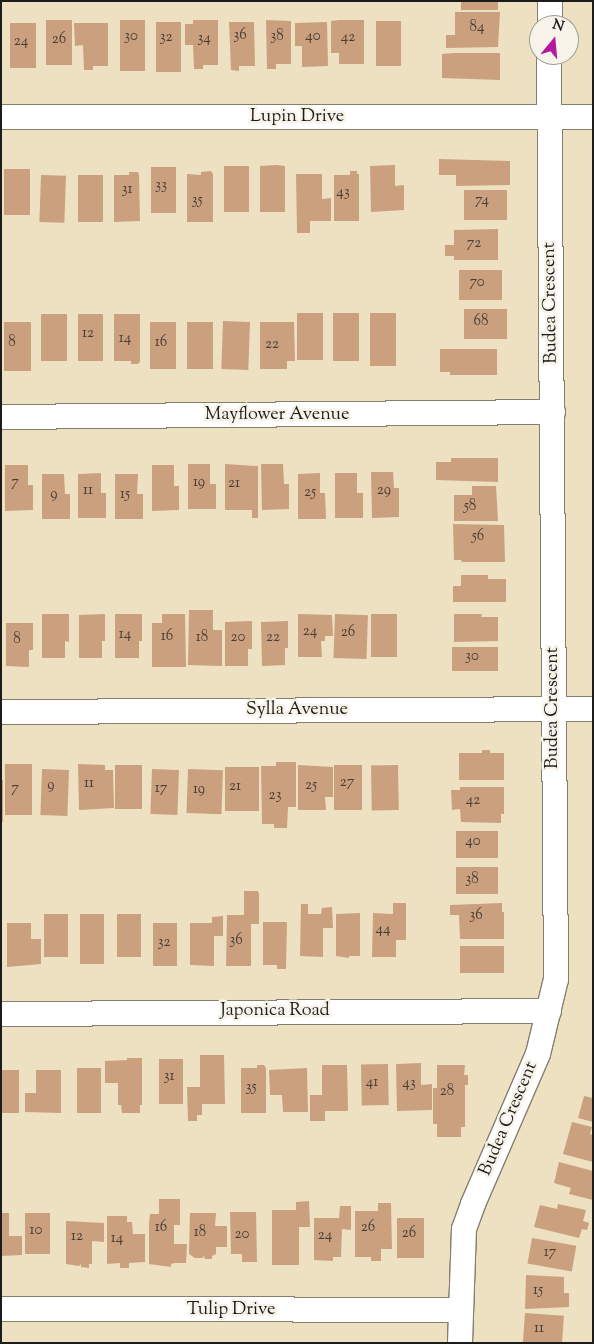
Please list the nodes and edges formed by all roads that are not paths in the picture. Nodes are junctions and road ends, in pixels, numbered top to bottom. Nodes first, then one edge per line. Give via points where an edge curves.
1 (550, 1) edge
2 (550, 15) edge
3 (549, 65) edge
4 (1, 117) edge
5 (548, 118) junction
6 (593, 118) edge
7 (552, 412) junction
8 (1, 417) edge
9 (553, 709) junction
10 (593, 709) edge
11 (1, 712) edge
12 (549, 1011) junction
13 (1, 1014) edge
14 (1, 1309) edge
15 (460, 1310) junction
16 (460, 1343) edge

1 - 2 street
3 - 5 street, Budea Crescent
4 - 5 street, Lupin Drive
5 - 6 street, Lupin Drive
5 - 7 street, Budea Crescent
7 - 8 street, Mayflower Avenue
7 - 9 street, Budea Crescent
9 - 10 street, Sylla Avenue
9 - 11 street, Sylla Avenue
9 - 12 street, Budea Crescent via 556,979
12 - 13 street, Japonica Road
12 - 15 street, Budea Crescent via 538,1054 464,1229
14 - 15 street, Tulip Drive
15 - 16 street, Budea Crescent

